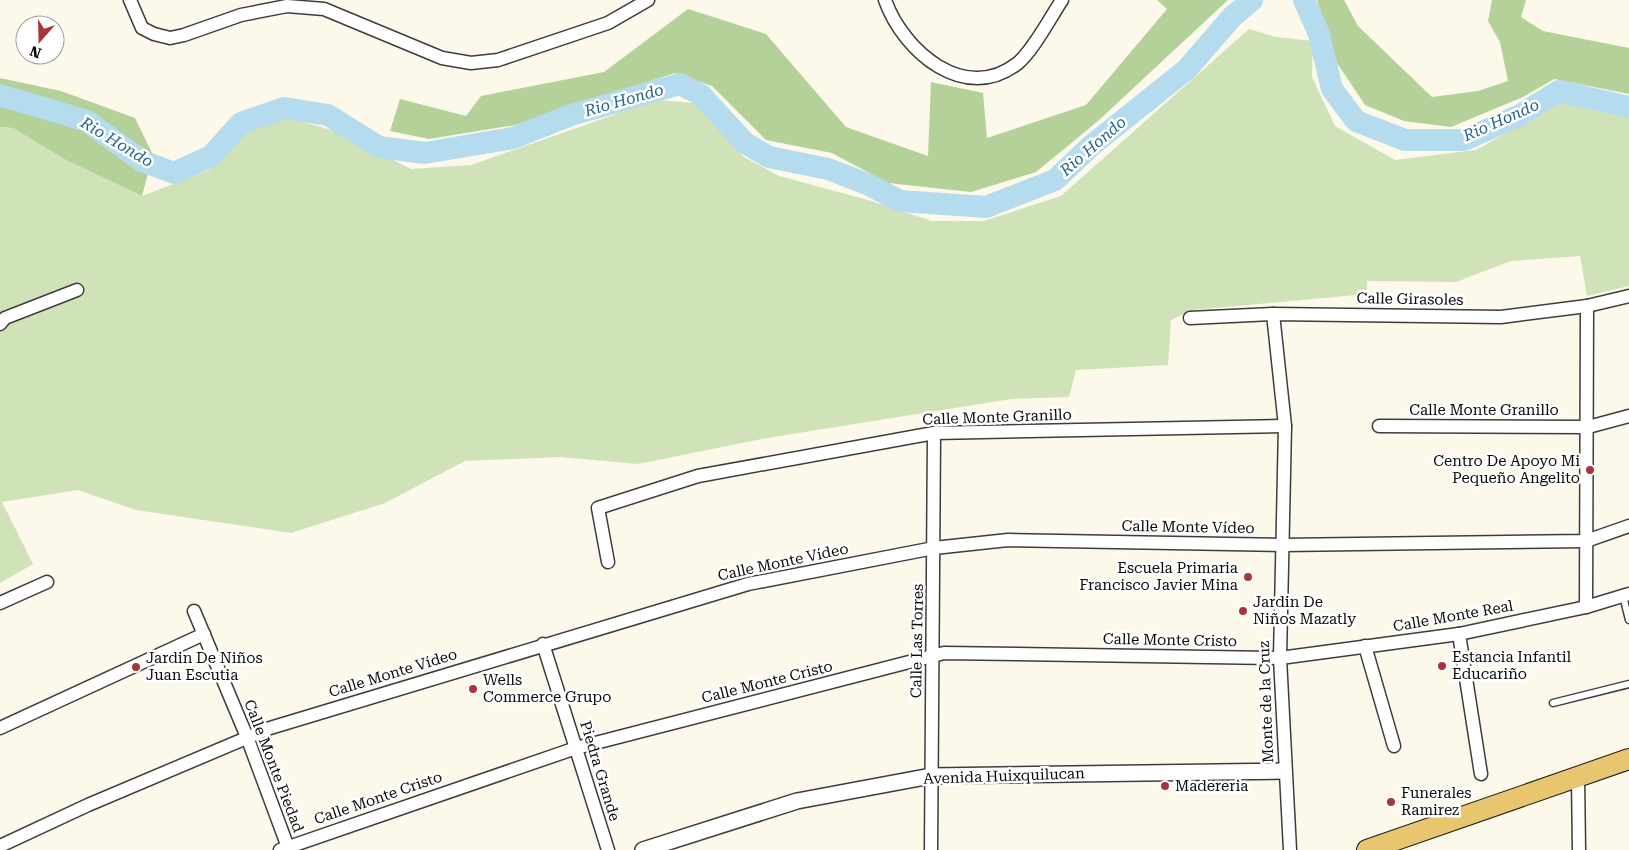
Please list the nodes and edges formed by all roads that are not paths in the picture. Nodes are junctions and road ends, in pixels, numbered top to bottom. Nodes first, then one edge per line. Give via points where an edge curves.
1 (130, 0) edge
2 (648, 0) edge
3 (885, 0) edge
4 (1062, 0) edge
5 (77, 290) dead end
6 (1629, 296) edge
7 (1588, 306) junction
8 (1273, 314) junction
9 (1190, 318) dead end
10 (0, 324) edge
11 (1629, 416) edge
12 (1285, 426) junction
13 (1379, 426) dead end
14 (1588, 427) junction
15 (934, 433) junction
16 (1629, 526) edge
17 (1586, 541) junction
18 (1283, 545) junction
19 (934, 548) junction
20 (608, 562) dead end
21 (47, 582) dead end
22 (1626, 595) edge
23 (0, 603) edge
24 (1586, 607) junction
25 (194, 611) dead end
26 (1629, 620) edge
27 (204, 634) junction
28 (1458, 634) junction
29 (543, 644) junction
30 (1364, 646) junction
31 (933, 656) junction
32 (1280, 658) junction
33 (1629, 684) edge
34 (1553, 703) dead end
35 (0, 728) edge
36 (247, 737) junction
37 (1394, 746) dead end
38 (576, 748) junction
39 (1629, 759) edge
40 (1284, 771) junction
41 (1481, 774) dead end
42 (932, 776) junction
43 (1578, 778) junction
44 (0, 846) edge
45 (285, 849) edge
46 (608, 850) edge
47 (643, 850) edge
48 (931, 850) edge
49 (1290, 850) edge
50 (1367, 850) edge
51 (1579, 850) edge

1 - 2 street via 142,28 170,38 241,15 287,6 324,9 442,58 471,63 498,60 608,23
3 - 4 street via 891,17 911,46 938,67 967,77 995,76 1019,62
5 - 10 street via 5,318
6 - 7 street, Calle Girasoles
7 - 8 street, Calle Girasoles via 1501,317
7 - 14 street
8 - 9 street, Calle Girasoles
8 - 12 street, Monte de la Cruz
11 - 14 street, Calle Monte Granillo
12 - 15 street, Calle Monte Granillo
12 - 18 street, Monte de la Cruz
13 - 14 street, Calle Monte Granillo
14 - 17 street
15 - 19 street, Calle Las Torres
15 - 20 street, Calle Monte Granillo via 698,476 598,508
16 - 17 street, Calle Monte Vídeo
17 - 18 street, Calle Monte Vídeo
17 - 24 street
18 - 19 street, Calle Monte Vídeo via 1008,540
18 - 32 street, Monte de la Cruz
19 - 29 street, Calle Monte Vídeo via 748,584
19 - 31 street, Calle Las Torres
21 - 23 street
22 - 24 street, Calle Monte Real
22 - 26 lane
24 - 28 street, Calle Monte Real
25 - 27 street, Calle Monte Piedad
27 - 35 street
27 - 36 street, Calle Monte Piedad
28 - 30 street, Calle Monte Real
28 - 41 street
29 - 36 street, Calle Monte Vídeo
29 - 38 street, Piedra Grande
30 - 32 street, Calle Monte Real
30 - 37 street
31 - 32 street, Calle Monte Cristo via 944,653
31 - 38 street, Calle Monte Cristo
31 - 42 street, Calle Las Torres
32 - 40 street, Monte de la Cruz
33 - 34 lane
36 - 44 street, Calle Monte Vídeo
36 - 45 street, Calle Monte Piedad
38 - 45 street, Calle Monte Cristo
38 - 46 street, Piedra Grande
39 - 43 main road
40 - 42 street, Avenida Huixquilucan
40 - 49 street, Monte de la Cruz
42 - 47 street, Avenida Huixquilucan via 797,801
42 - 48 street, Calle Las Torres
43 - 50 main road
43 - 51 street

